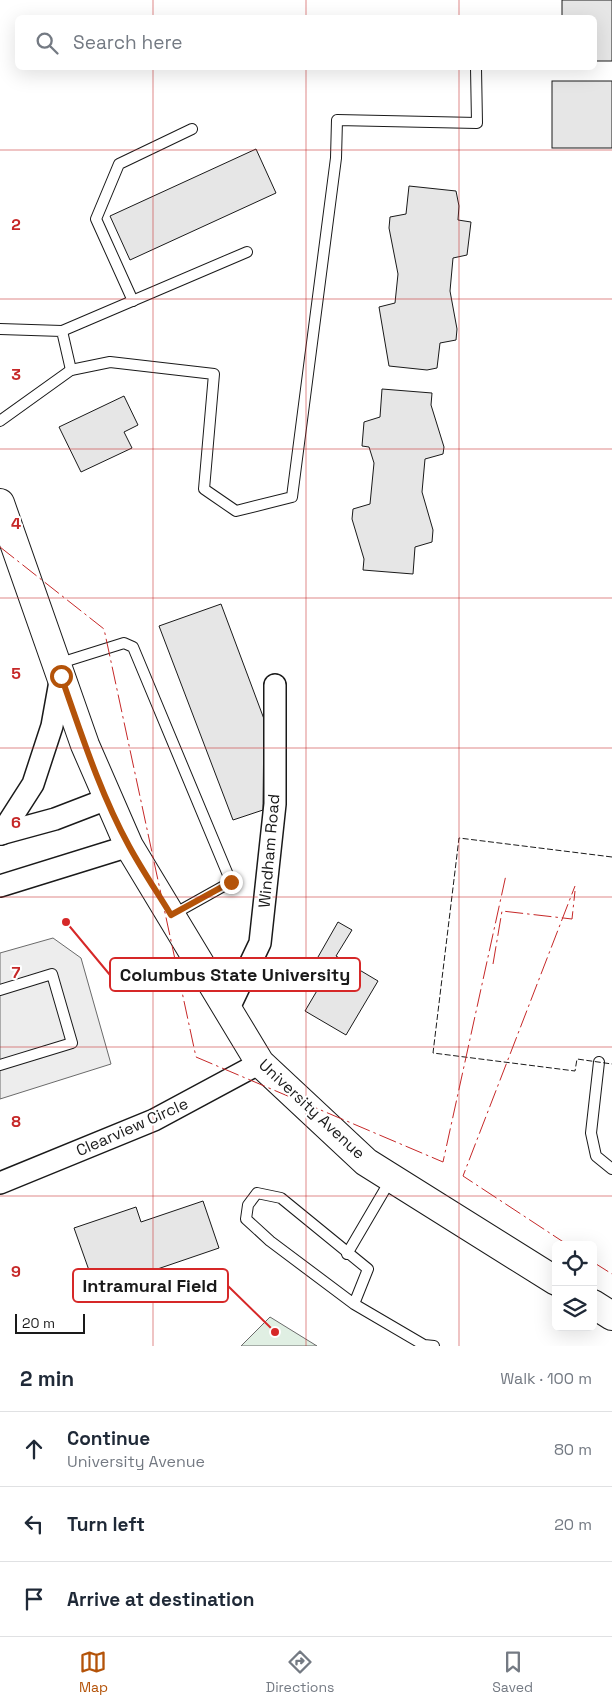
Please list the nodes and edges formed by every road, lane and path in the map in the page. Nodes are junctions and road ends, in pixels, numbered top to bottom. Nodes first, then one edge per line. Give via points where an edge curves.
1 (476, 70) edge
2 (192, 129) dead end
3 (247, 252) dead end
4 (133, 301) junction
5 (0, 329) edge
6 (62, 331) junction
7 (71, 370) junction
8 (0, 421) edge
9 (0, 503) edge
10 (59, 670) junction
11 (274, 685) dead end
12 (108, 799) junction
13 (1, 834) edge
14 (129, 846) junction
15 (0, 886) edge
16 (171, 915) junction
17 (0, 990) edge
18 (228, 1010) junction
19 (599, 1062) dead end
20 (260, 1063) junction
21 (0, 1065) edge
22 (612, 1168) edge
23 (392, 1178) junction
24 (0, 1183) edge
25 (347, 1254) junction
26 (552, 1278) edge
27 (354, 1304) junction
28 (597, 1306) edge
29 (612, 1315) edge
30 (434, 1346) edge

1 - 7 lane via 477,123 337,120 336,158 292,497 236,511 204,489 214,374 110,362
2 - 4 lane via 119,164 96,219
3 - 4 lane
4 - 6 lane
5 - 6 lane
6 - 7 lane
7 - 8 lane
9 - 10 main road, University Avenue
10 - 12 main road, University Avenue
10 - 13 street via 52,726 33,784
10 - 16 lane via 124,643 133,647 231,882
11 - 18 street, Windham Road via 275,804 260,943
12 - 13 street via 55,819
12 - 14 main road, University Avenue
14 - 15 street
14 - 16 main road, University Avenue
16 - 18 main road, University Avenue
17 - 21 lane via 52,974 72,1043
18 - 20 main road, University Avenue
19 - 22 lane via 591,1133 596,1156
20 - 23 main road, University Avenue via 366,1162
20 - 24 street, Clearview Circle via 154,1120
23 - 25 lane
23 - 26 main road, University Avenue
25 - 27 lane via 368,1269
25 - 27 lane via 281,1198 257,1193 248,1205 246,1219
27 - 30 lane via 424,1346
28 - 29 main road

